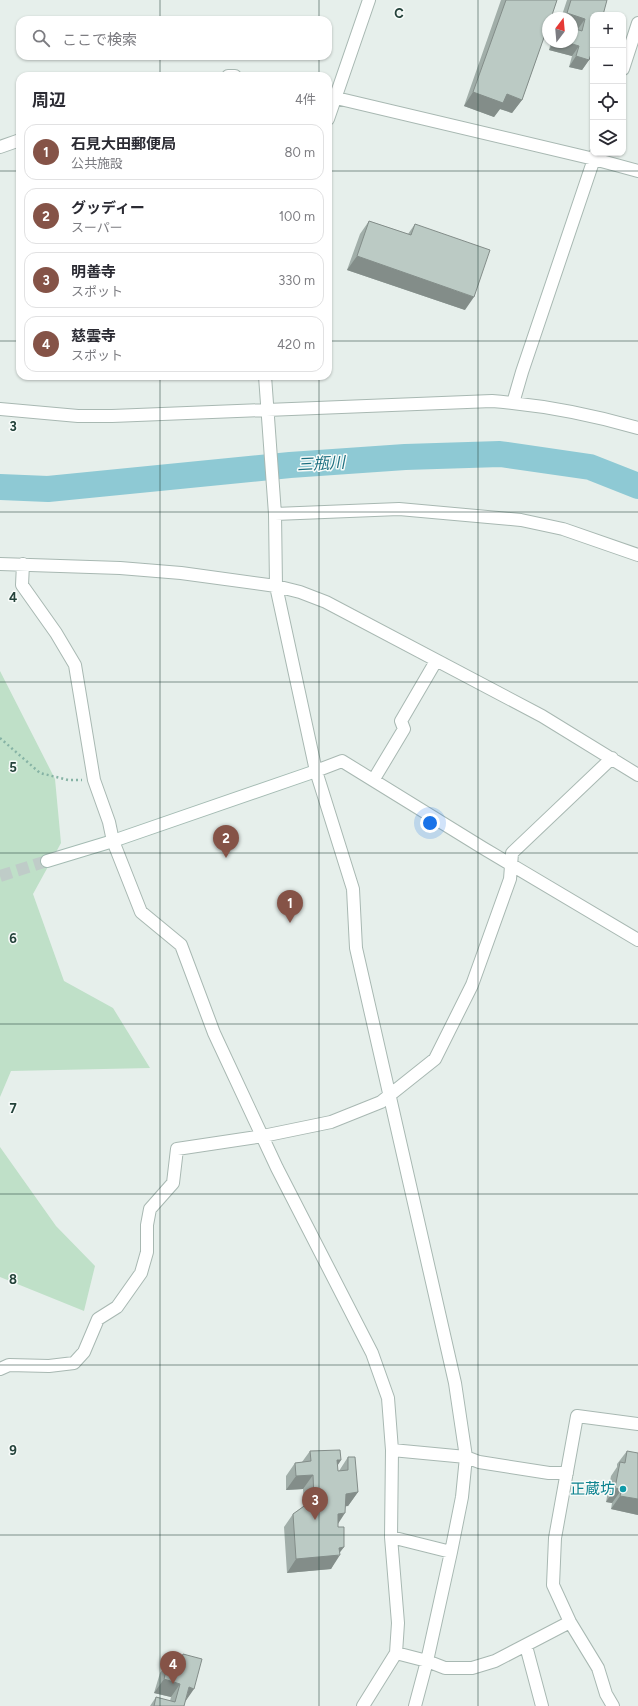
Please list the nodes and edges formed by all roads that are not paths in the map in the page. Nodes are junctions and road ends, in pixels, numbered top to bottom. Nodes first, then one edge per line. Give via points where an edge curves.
1 (369, 0) edge
2 (638, 23) edge
3 (626, 60) edge
4 (332, 104) edge
5 (332, 107) edge
6 (16, 141) edge
7 (0, 147) edge
8 (590, 155) edge
9 (595, 156) edge
10 (638, 171) edge
11 (265, 380) edge
12 (513, 403) junction
13 (0, 410) edge
14 (267, 410) junction
15 (638, 428) edge
16 (275, 514) junction
17 (638, 556) edge
18 (0, 564) edge
19 (23, 564) junction
20 (276, 586) junction
21 (436, 661) junction
22 (612, 758) junction
23 (316, 770) junction
24 (638, 774) edge
25 (374, 779) junction
26 (113, 841) junction
27 (47, 861) tunnel mouth
28 (512, 866) junction
29 (638, 940) edge
30 (389, 1095) junction
31 (263, 1136) junction
32 (0, 1369) edge
33 (638, 1424) edge
34 (392, 1450) junction
35 (466, 1457) junction
36 (567, 1473) junction
37 (391, 1537) junction
38 (451, 1552) junction
39 (570, 1622) junction
40 (526, 1646) junction
41 (396, 1653) junction
42 (427, 1661) junction
43 (363, 1706) edge
44 (415, 1706) edge
45 (542, 1706) edge
46 (613, 1706) edge

1 - 4 street
2 - 3 street
5 - 8 street
6 - 7 street
9 - 10 street
9 - 12 street
11 - 14 street
12 - 14 street via 474,402
12 - 15 street via 540,405 605,418
13 - 14 street via 78,416
14 - 16 street
16 - 17 street via 399,509 521,520 563,528
16 - 20 street
18 - 19 street
19 - 20 street via 181,573
19 - 26 street via 22,585 56,633 75,666 94,780
20 - 21 street via 326,602
20 - 23 street
21 - 22 street via 542,716
21 - 25 street via 401,721 404,729
22 - 24 street
22 - 28 street via 512,854
23 - 25 street via 342,761
23 - 26 street
23 - 30 street via 353,890 356,948
25 - 28 street
26 - 27 street
26 - 31 street via 141,912 180,946 214,1033
28 - 29 street
28 - 30 street via 510,879 472,985 435,1060
30 - 31 street via 381,1102 331,1122
30 - 35 street via 454,1383
31 - 32 street via 178,1149 173,1183 150,1209 146,1225 147,1252 141,1273 117,1307 98,1319 84,1352 74,1364 9,1365
31 - 34 street via 372,1353 388,1398
33 - 36 street via 576,1416
34 - 35 street
34 - 37 street
35 - 36 street via 479,1462 549,1473
35 - 38 street via 462,1497
36 - 39 street via 555,1538 554,1585
37 - 38 street
37 - 41 street via 398,1623
38 - 42 street
39 - 40 street
39 - 46 street via 598,1668 606,1694
40 - 42 street via 495,1661 472,1668 446,1668
40 - 45 street
41 - 42 street
41 - 43 street
42 - 44 street

